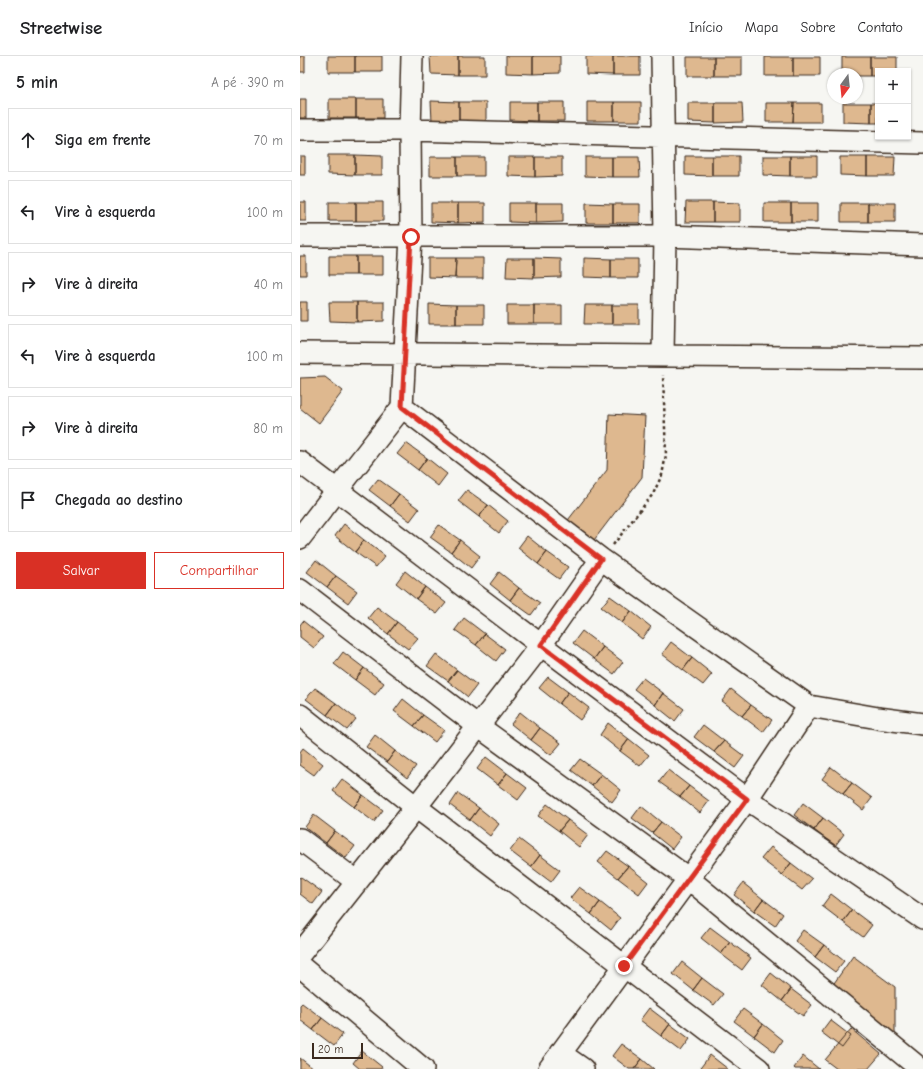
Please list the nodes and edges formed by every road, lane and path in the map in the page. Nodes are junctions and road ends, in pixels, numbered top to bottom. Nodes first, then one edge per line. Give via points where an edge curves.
1 (412, 56) edge
2 (662, 56) edge
3 (300, 130) edge
4 (410, 130) junction
5 (663, 136) junction
6 (923, 143) edge
7 (300, 236) edge
8 (665, 236) junction
9 (411, 237) junction
10 (923, 245) edge
11 (300, 352) edge
12 (405, 353) junction
13 (663, 355) junction
14 (923, 358) edge
15 (402, 407) junction
16 (300, 462) edge
17 (337, 490) junction
18 (300, 538) edge
19 (601, 559) junction
20 (300, 590) edge
21 (541, 645) junction
22 (809, 706) junction
23 (300, 715) edge
24 (923, 724) edge
25 (478, 726) junction
26 (747, 799) junction
27 (416, 807) junction
28 (300, 839) edge
29 (689, 879) junction
30 (358, 882) junction
31 (923, 919) edge
32 (300, 954) edge
33 (300, 966) edge
34 (624, 966) junction
35 (555, 1061) edge
36 (918, 1065) edge
37 (423, 1069) edge
38 (583, 1069) edge
39 (759, 1069) edge

1 - 4 street
2 - 5 street
3 - 4 street
4 - 5 street
4 - 9 street
5 - 6 street
5 - 8 street
7 - 9 street
8 - 9 street
8 - 10 street
8 - 13 street
9 - 12 street
11 - 12 street
12 - 13 street
12 - 15 street
13 - 14 street
13 - 19 path via 666,455 662,475 653,494
15 - 17 street
15 - 19 street
16 - 17 street
17 - 18 street
17 - 21 street
19 - 21 street
19 - 22 street
20 - 25 street
21 - 25 street
21 - 26 street
22 - 24 street
22 - 26 street
23 - 27 street
25 - 27 street
25 - 29 street
26 - 29 street
26 - 31 street
27 - 30 street
27 - 34 street
28 - 30 street
29 - 34 street
29 - 36 street
30 - 32 street
33 - 37 street
34 - 35 street
34 - 39 street
35 - 38 street

